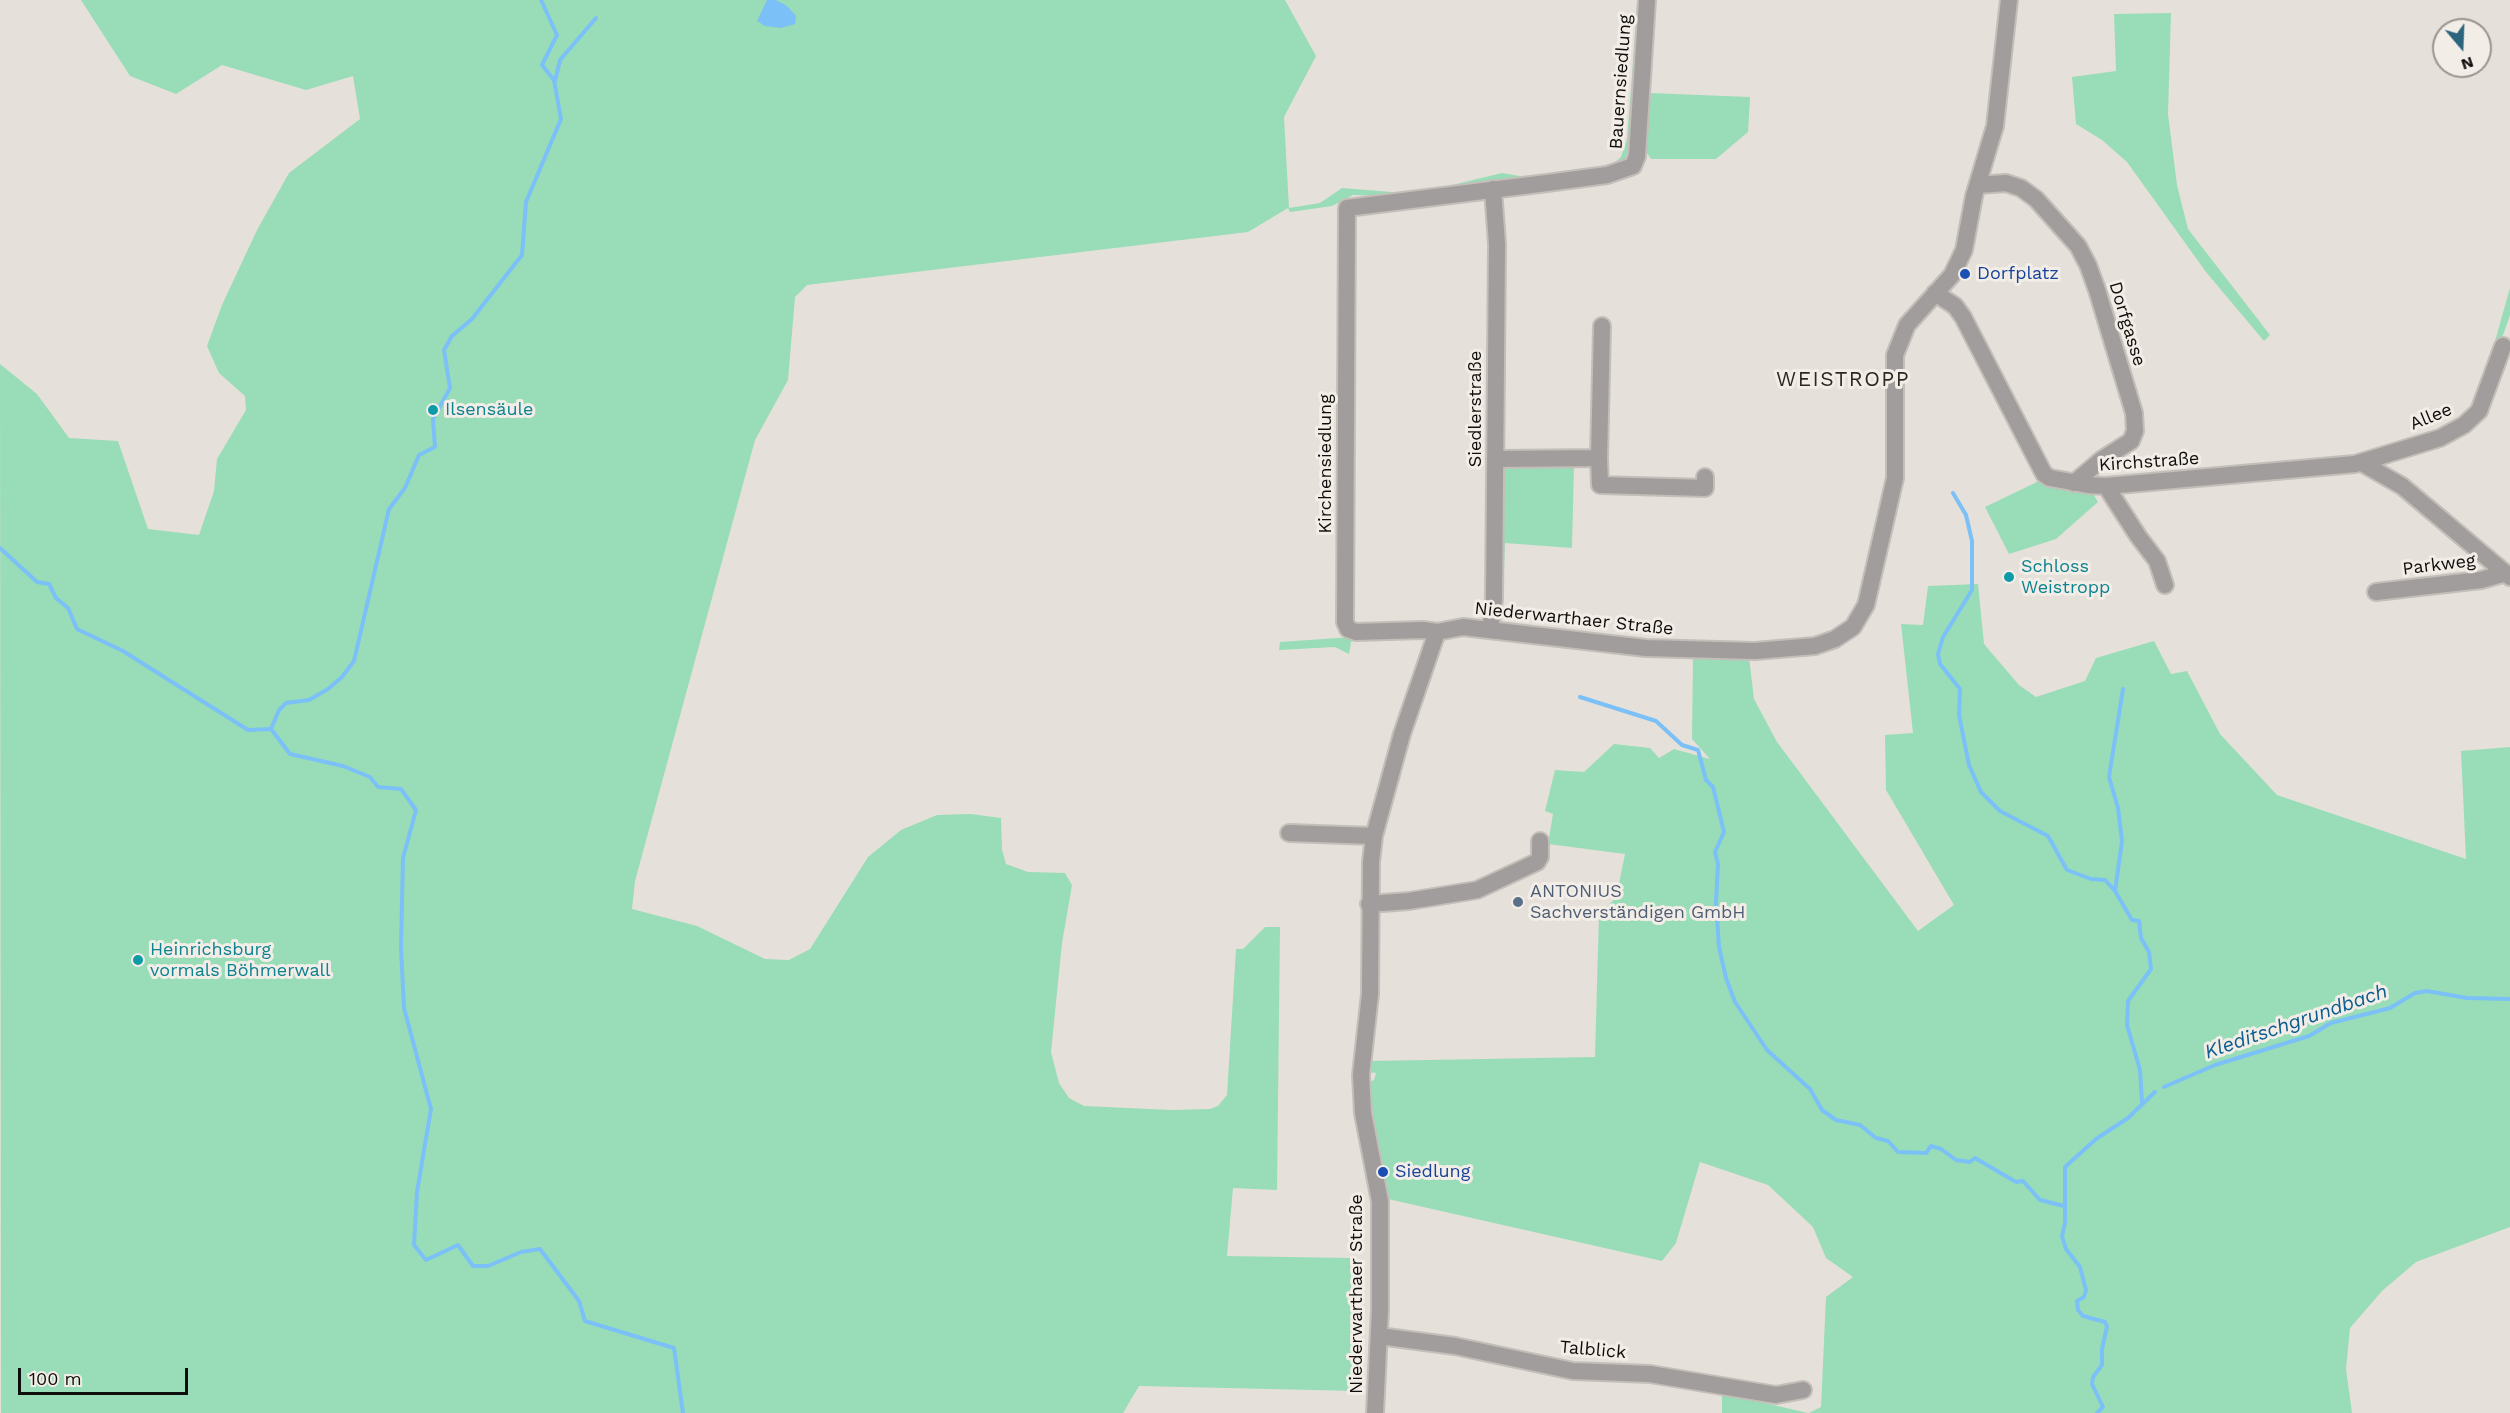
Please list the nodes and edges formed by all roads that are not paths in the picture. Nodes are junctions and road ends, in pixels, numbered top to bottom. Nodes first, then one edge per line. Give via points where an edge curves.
1 (1647, 0) edge
2 (2009, 0) edge
3 (1986, 161) junction
4 (2006, 183) junction
5 (1978, 185) junction
6 (1493, 189) junction
7 (1935, 293) junction
8 (1602, 326) dead end
9 (2503, 346) dead end
10 (1599, 458) junction
11 (1495, 459) junction
12 (2362, 463) junction
13 (1705, 477) dead end
14 (2074, 483) junction
15 (2106, 486) junction
16 (2508, 575) edge
17 (2165, 585) dead end
18 (2376, 592) dead end
19 (1490, 629) junction
20 (1437, 632) junction
21 (1289, 832) dead end
22 (1374, 836) junction
23 (1540, 841) dead end
24 (1369, 904) junction
25 (1379, 1335) junction
26 (1803, 1390) dead end
27 (1375, 1413) edge

1 - 6 street, Bauernsiedlung via 1637,156 1633,166 1607,175
2 - 3 street via 1997,116
3 - 4 street, Dorfgasse
3 - 5 street
4 - 5 street
4 - 14 street, Dorfgasse via 2036,199 2083,256 2134,413 2131,441 2100,460
5 - 7 street via 1964,250 1952,275
6 - 11 street, Siedlerstraße via 1497,244
6 - 20 street, Kirchensiedlung via 1347,208 1345,622 1348,629 1356,632
7 - 14 street, Kirchstraße via 1955,306 1963,317 2044,474
7 - 19 street, Niederwarthaer Straße via 1907,325 1894,355 1895,478 1866,605 1853,627 1835,639 1796,649 1695,652
8 - 10 street
9 - 12 street, Allee via 2480,411 2472,419 2440,438
10 - 11 street
10 - 13 street via 1600,485 1705,488
11 - 19 street, Siedlerstraße via 1494,600
12 - 15 street, Kirchstraße
12 - 16 street via 2402,486
14 - 15 street, Kirchstraße
15 - 17 street via 2157,561
16 - 18 street, Parkweg
19 - 20 street, Niederwarthaer Straße via 1463,627
20 - 22 street, Niederwarthaer Straße via 1402,734
21 - 22 street
22 - 24 street, Niederwarthaer Straße
23 - 24 street via 1537,862 1476,890
24 - 25 street, Niederwarthaer Straße via 1370,994 1360,1075 1380,1201
25 - 26 street, Talblick via 1455,1346 1573,1371 1650,1374 1776,1395
25 - 27 street, Niederwarthaer Straße

